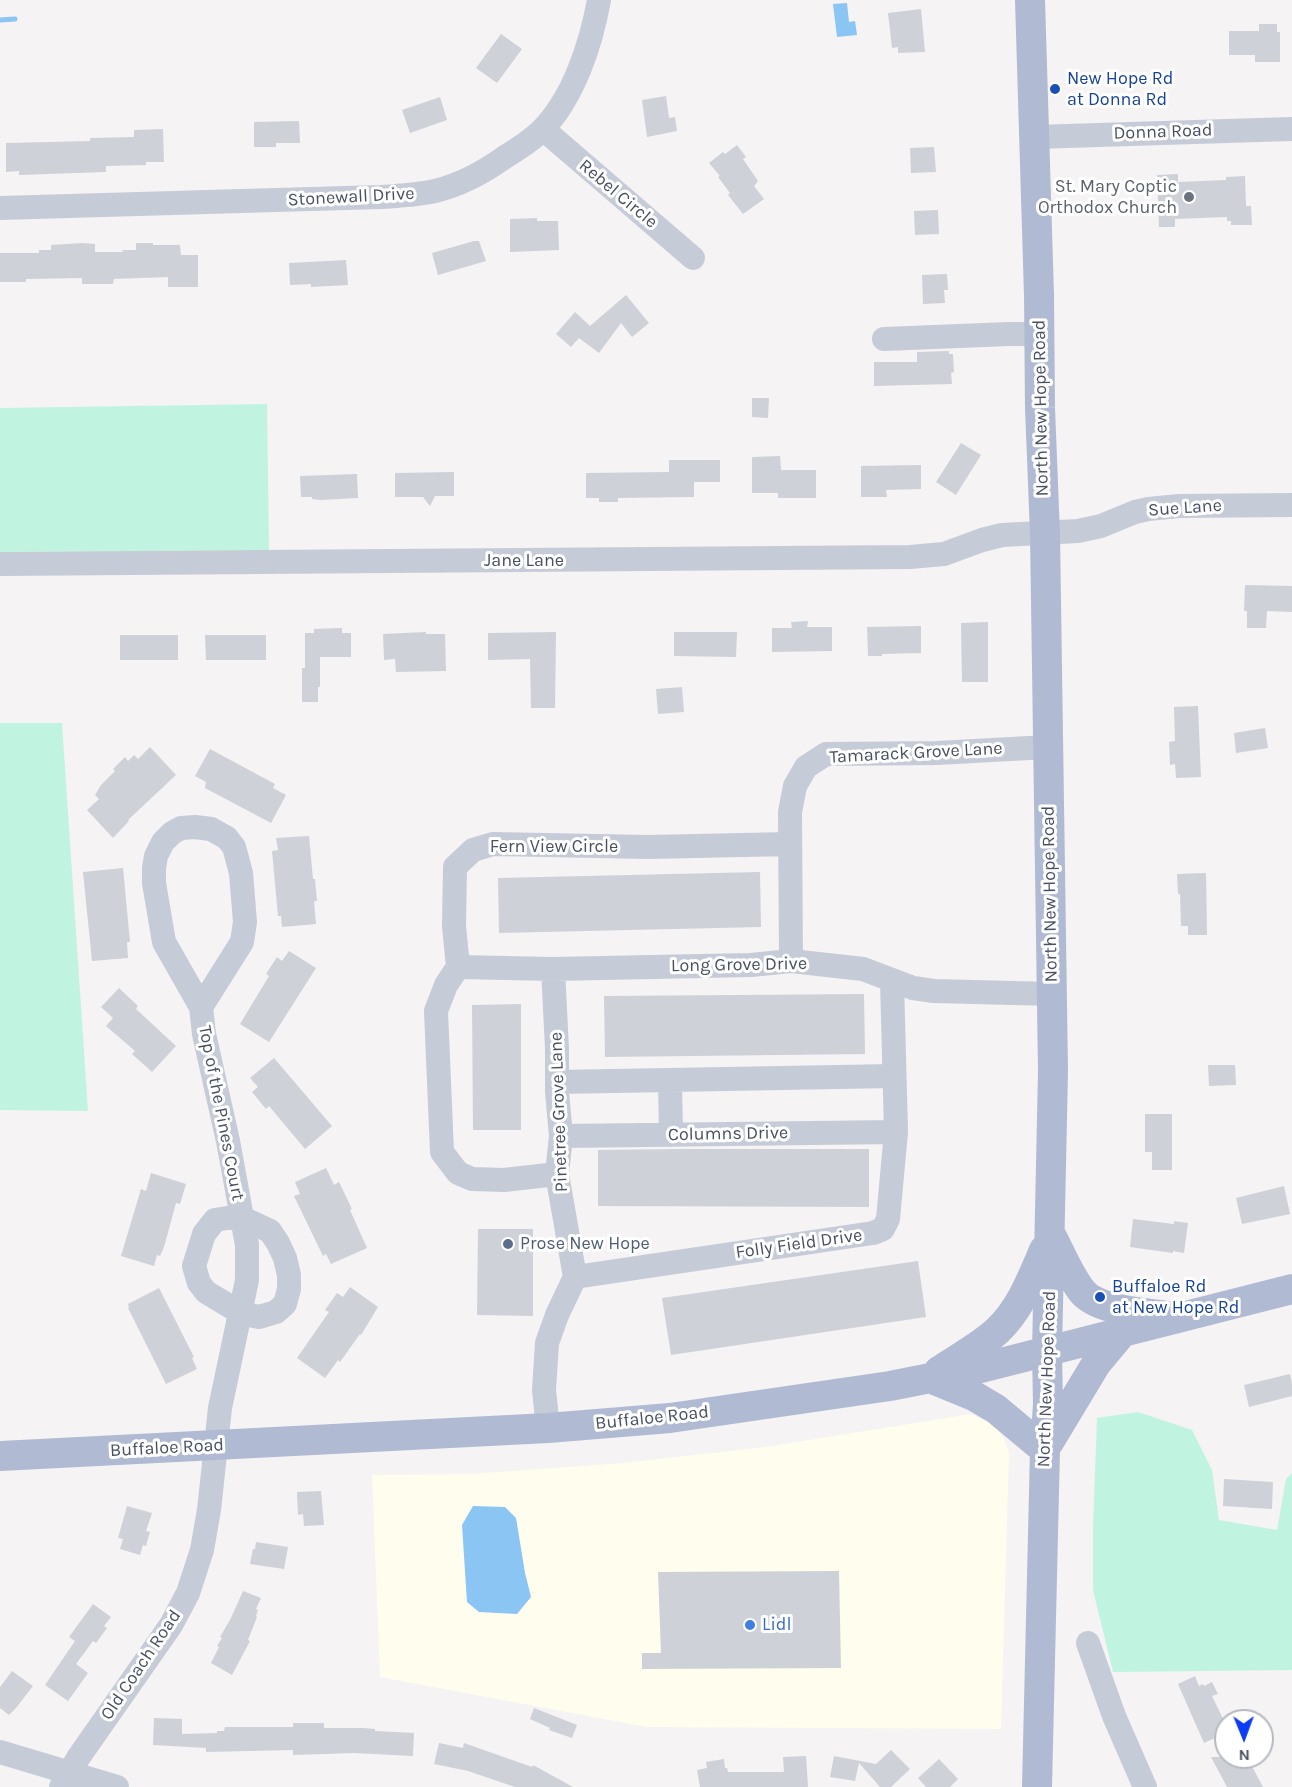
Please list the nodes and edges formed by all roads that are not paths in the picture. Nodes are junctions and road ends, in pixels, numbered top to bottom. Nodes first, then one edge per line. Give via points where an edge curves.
1 (599, 0) edge
2 (1030, 0) edge
3 (543, 129) junction
4 (1292, 129) edge
5 (1034, 137) junction
6 (0, 208) edge
7 (693, 258) dead end
8 (1039, 334) junction
9 (884, 339) dead end
10 (1292, 506) edge
11 (1045, 534) junction
12 (0, 564) edge
13 (1048, 747) junction
14 (790, 844) junction
15 (791, 961) junction
16 (458, 967) junction
17 (553, 969) junction
18 (892, 981) junction
19 (1052, 994) junction
20 (201, 1007) junction
21 (894, 1076) junction
22 (670, 1080) junction
23 (557, 1082) junction
24 (896, 1132) junction
25 (671, 1135) junction
26 (561, 1136) junction
27 (557, 1174) junction
28 (242, 1218) junction
29 (1050, 1234) junction
30 (574, 1277) junction
31 (1292, 1289) edge
32 (241, 1313) junction
33 (1180, 1318) junction
34 (1121, 1334) junction
35 (1047, 1352) junction
36 (930, 1378) junction
37 (548, 1428) junction
38 (216, 1437) junction
39 (1045, 1450) junction
40 (0, 1456) edge
41 (1088, 1643) dead end
42 (0, 1752) edge
43 (65, 1780) edge
44 (117, 1787) edge
45 (1037, 1787) edge
46 (1145, 1787) edge

1 - 3 street, Stonewall Drive via 582,64 564,100
2 - 5 main road, North New Hope Road
3 - 6 street, Stonewall Drive via 494,166 435,191 412,195
3 - 7 street, Rebel Circle
4 - 5 street, Donna Road
5 - 8 main road, North New Hope Road
8 - 9 street
8 - 11 main road, North New Hope Road
10 - 11 street, Sue Lane via 1158,508 1135,512 1101,526
11 - 12 street, Jane Lane via 1002,535 944,554 910,557
11 - 13 main road, North New Hope Road
13 - 14 street, Tamarack Grove Lane via 826,754 806,766 795,786
13 - 19 main road, North New Hope Road
14 - 15 street, Tamarack Grove Lane
14 - 16 street, Fern View Circle via 648,847 493,844 473,850 455,867
15 - 17 street, Long Grove Drive
15 - 18 street, Long Grove Drive via 863,969
16 - 17 street, Long Grove Drive
16 - 27 street via 436,1011 442,1152 458,1173 472,1179
17 - 23 street, Pinetree Grove Lane
18 - 19 street, Long Grove Drive via 934,991
18 - 21 street, Folly Field Drive
19 - 29 main road, North New Hope Road
20 - 20 street, Top of the Pines Court via 242,942 245,922 241,873 234,847 227,838 211,829 181,828 163,842 156,856 154,883 164,942
20 - 28 street, Top of the Pines Court
21 - 22 street
21 - 24 street, Folly Field Drive
22 - 23 street
22 - 25 street
23 - 26 street, Pinetree Grove Lane
24 - 25 street, Columns Drive
24 - 30 street, Folly Field Drive via 888,1219 883,1228 873,1233
25 - 26 street, Columns Drive
26 - 27 street, Pinetree Grove Lane
27 - 30 street, Pinetree Grove Lane
28 - 32 street, Top of the Pines Court via 247,1280
28 - 32 street, Top of the Pines Court via 215,1220 204,1234 194,1266 206,1292
28 - 32 street, Top of the Pines Court via 270,1232 278,1243 285,1258 289,1289 285,1304 276,1312 260,1317
29 - 33 main road via 1090,1299 1106,1306
29 - 35 main road, North New Hope Road
29 - 36 main road via 1028,1287 1007,1321
30 - 37 street via 547,1343 544,1390
31 - 33 main road, Buffaloe Road
32 - 38 street, Top of the Pines Court
33 - 34 main road, Buffaloe Road
34 - 35 main road, Buffaloe Road
34 - 39 main road via 1096,1364
35 - 36 main road, Buffaloe Road
35 - 39 main road, North New Hope Road
36 - 37 main road, Buffaloe Road via 670,1418
36 - 39 main road via 996,1409
37 - 38 main road, Buffaloe Road
38 - 40 main road, Buffaloe Road
38 - 43 street, Old Coach Road via 202,1550 188,1593 171,1625
39 - 45 main road, North New Hope Road
41 - 46 street
42 - 43 street
43 - 44 street

